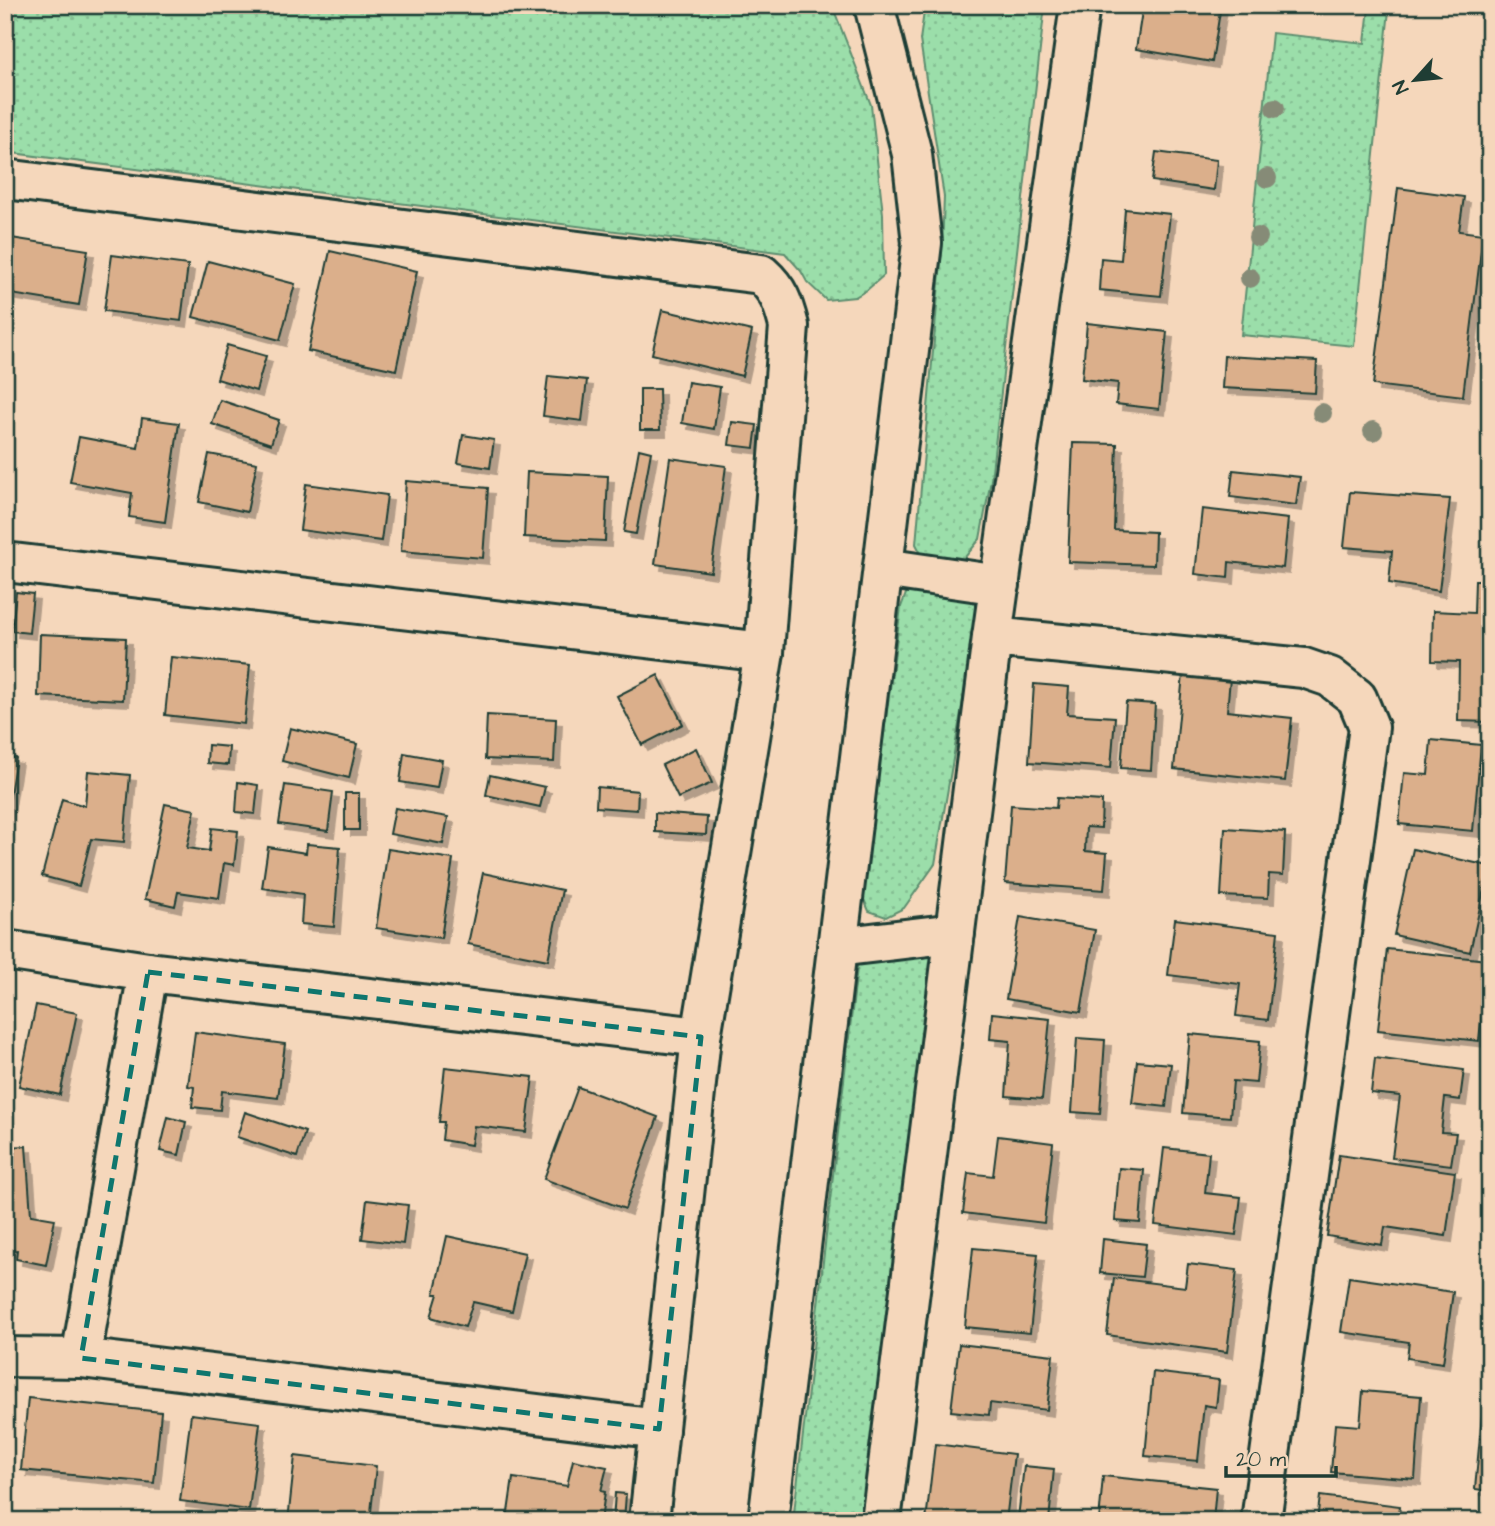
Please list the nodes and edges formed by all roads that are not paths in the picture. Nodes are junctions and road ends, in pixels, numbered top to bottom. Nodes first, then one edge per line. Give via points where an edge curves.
1 (874, 5) edge
2 (1080, 5) edge
3 (5, 179) edge
4 (5, 562) edge
5 (883, 568) junction
6 (1000, 585) junction
7 (992, 637) junction
8 (764, 652) junction
9 (955, 933) junction
10 (837, 947) junction
11 (5, 950) edge
12 (148, 972) junction
13 (701, 1037) junction
14 (5, 1357) edge
15 (81, 1358) junction
16 (659, 1429) junction
17 (649, 1521) edge
18 (768, 1521) edge
19 (881, 1521) edge
20 (1261, 1521) edge

1 - 5 street via 912,154 922,243
2 - 6 street
3 - 8 street via 761,274 773,284 789,326
4 - 8 street
5 - 6 street
5 - 10 street
6 - 7 street
7 - 9 street
7 - 20 street via 1304,668 1330,677 1357,698 1370,727
8 - 13 street
9 - 10 street
9 - 19 street
10 - 18 street
11 - 12 street
12 - 13 street
12 - 15 street
13 - 16 street
14 - 15 street
15 - 16 street
16 - 17 street

